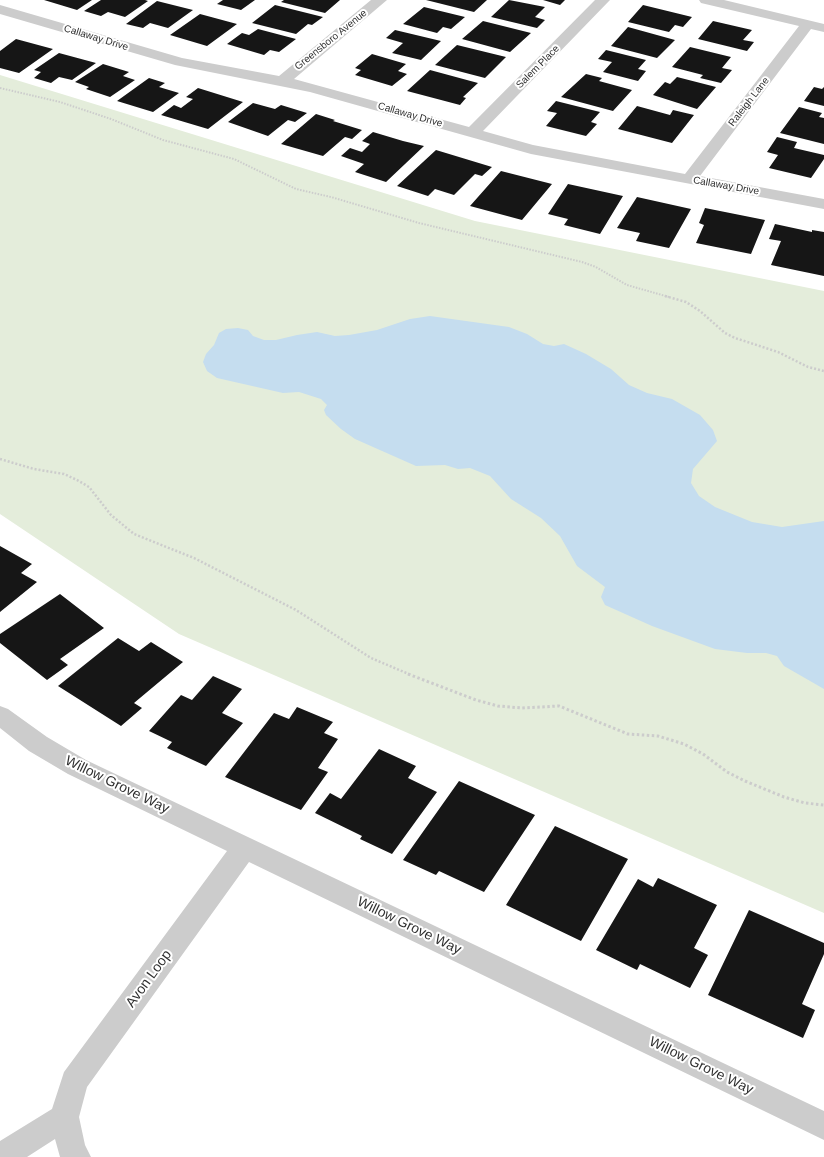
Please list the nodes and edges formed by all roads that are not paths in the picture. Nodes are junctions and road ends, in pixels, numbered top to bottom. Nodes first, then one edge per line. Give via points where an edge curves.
1 (380, 0) edge
2 (604, 0) edge
3 (706, 0) edge
4 (0, 9) edge
5 (808, 24) junction
6 (824, 28) edge
7 (282, 81) junction
8 (472, 133) junction
9 (689, 179) junction
10 (824, 204) edge
11 (0, 715) edge
12 (245, 848) junction
13 (64, 1117) junction
14 (824, 1126) edge
15 (1, 1157) edge
16 (76, 1157) edge

1 - 7 street, Greensboro Avenue
2 - 8 street, Salem Place
3 - 5 street
4 - 7 street, Callaway Drive via 180,62
5 - 6 street
5 - 9 street, Raleigh Lane
7 - 8 street, Callaway Drive
8 - 9 street, Callaway Drive via 565,156
9 - 10 street, Callaway Drive
11 - 12 street, Willow Grove Way via 38,744 77,767
12 - 13 street, Avon Loop via 74,1081
12 - 14 street, Willow Grove Way
13 - 15 street
13 - 16 street, Avon Loop via 72,1151

